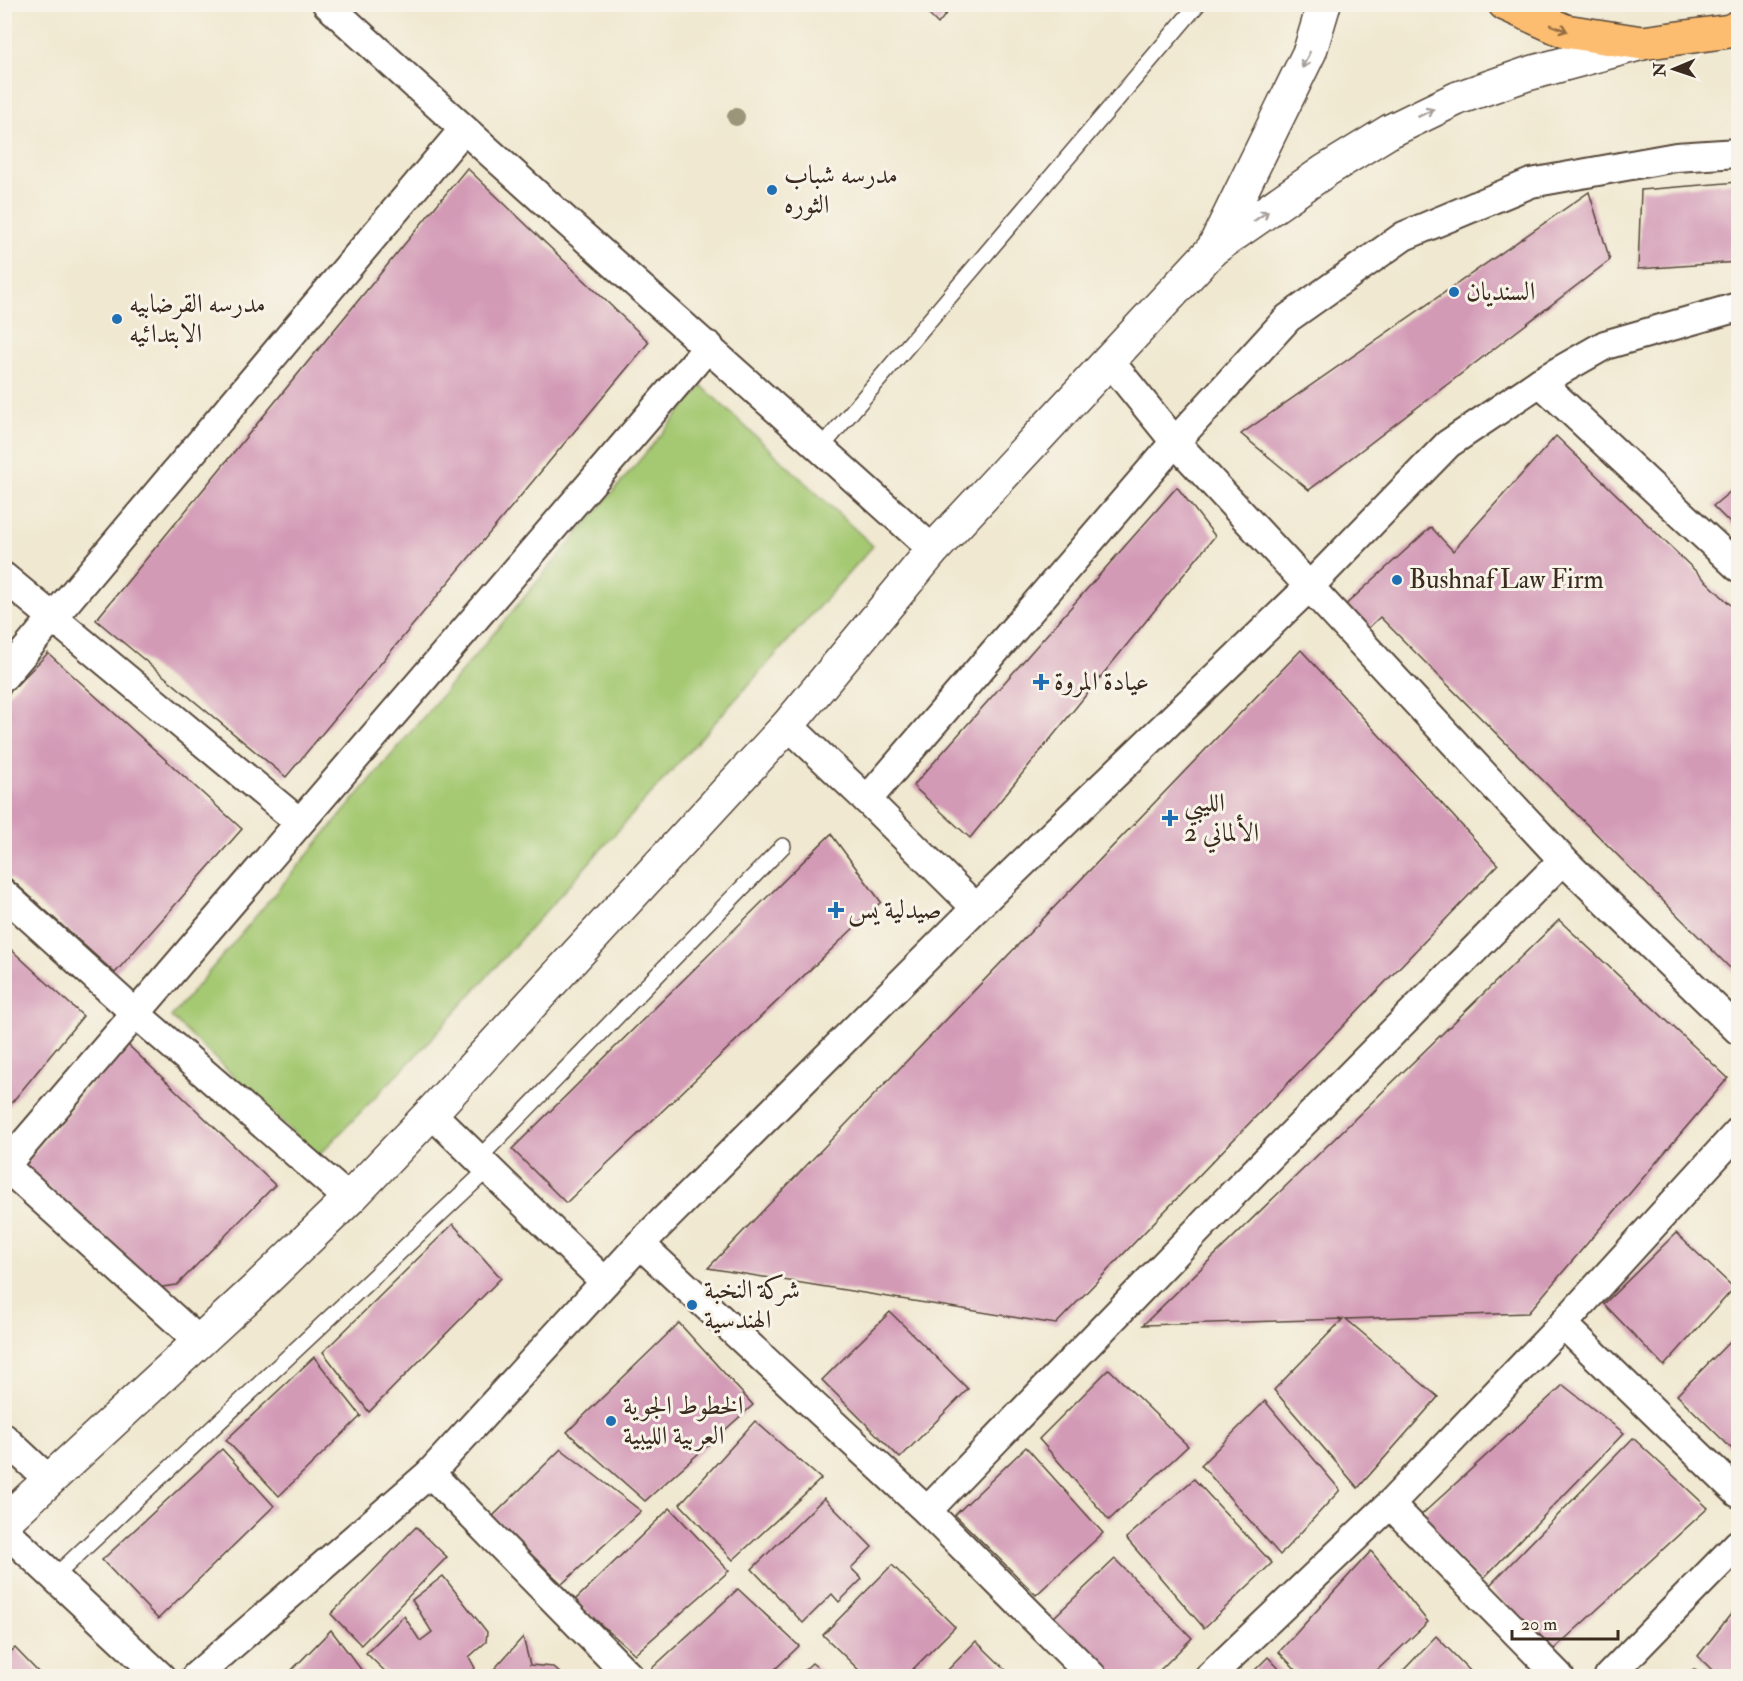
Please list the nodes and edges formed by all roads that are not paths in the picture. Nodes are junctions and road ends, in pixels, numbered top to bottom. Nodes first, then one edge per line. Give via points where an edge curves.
1 (327, 4) edge
2 (1198, 4) edge
3 (1324, 4) edge
4 (1505, 4) edge
5 (1736, 29) edge
6 (1642, 43) junction
7 (463, 130) junction
8 (1738, 153) edge
9 (1213, 249) junction
10 (1738, 307) edge
11 (709, 346) junction
12 (1108, 359) junction
13 (1540, 381) junction
14 (1175, 442) junction
15 (821, 448) junction
16 (933, 550) junction
17 (1738, 567) edge
18 (4, 578) edge
19 (1308, 587) junction
20 (54, 620) junction
21 (4, 676) edge
22 (788, 725) junction
23 (867, 800) junction
24 (299, 822) junction
25 (783, 846) dead end
26 (1563, 860) junction
27 (4, 894) edge
28 (976, 908) junction
29 (135, 1013) junction
30 (1738, 1030) edge
31 (431, 1113) junction
32 (1738, 1132) edge
33 (483, 1164) junction
34 (5, 1166) edge
35 (349, 1199) junction
36 (640, 1244) junction
37 (605, 1282) junction
38 (1563, 1324) junction
39 (199, 1341) junction
40 (4, 1438) edge
41 (430, 1473) junction
42 (50, 1481) junction
43 (1738, 1493) edge
44 (1390, 1504) junction
45 (927, 1510) junction
46 (4, 1522) edge
47 (4, 1530) edge
48 (1738, 1544) edge
49 (53, 1578) junction
50 (160, 1677) edge
51 (196, 1677) edge
52 (629, 1677) edge
53 (1092, 1677) edge
54 (1210, 1677) edge
55 (1559, 1677) edge
56 (1609, 1677) edge

1 - 7 street
2 - 15 lane
3 -> 9 street via 1310,51
4 -> 6 main road via 1565,31
5 - 6 main road
9 -> 6 street via 1325,171 1438,107 1527,74
7 - 11 street
7 - 20 street
8 - 14 street via 1676,157 1531,183 1404,236 1288,318
9 - 12 street
10 - 13 street via 1605,345
11 - 15 street
11 - 24 street
12 - 14 street
12 - 16 street
13 - 17 street
13 - 19 street via 1448,444
14 - 19 street
14 - 23 street
15 - 16 street
16 - 22 street
18 - 20 street
19 - 26 street
19 - 28 street
20 - 21 street
20 - 24 street
22 - 23 street
22 - 31 street
23 - 28 street
24 - 29 street
25 - 33 lane
26 - 30 street
26 - 45 street
27 - 29 street
28 - 36 street
29 - 34 street
29 - 35 street
31 - 33 street
31 - 35 street
32 - 38 street
33 - 37 street
33 - 49 lane
34 - 39 street
35 - 39 street
36 - 37 street
36 - 45 street
37 - 41 street
38 - 43 street
38 - 44 street
39 - 42 street
40 - 42 street
41 - 51 street
41 - 52 street
42 - 46 street
44 - 54 street
44 - 55 street
45 - 53 street
47 - 49 street
48 - 56 street
49 - 50 street

